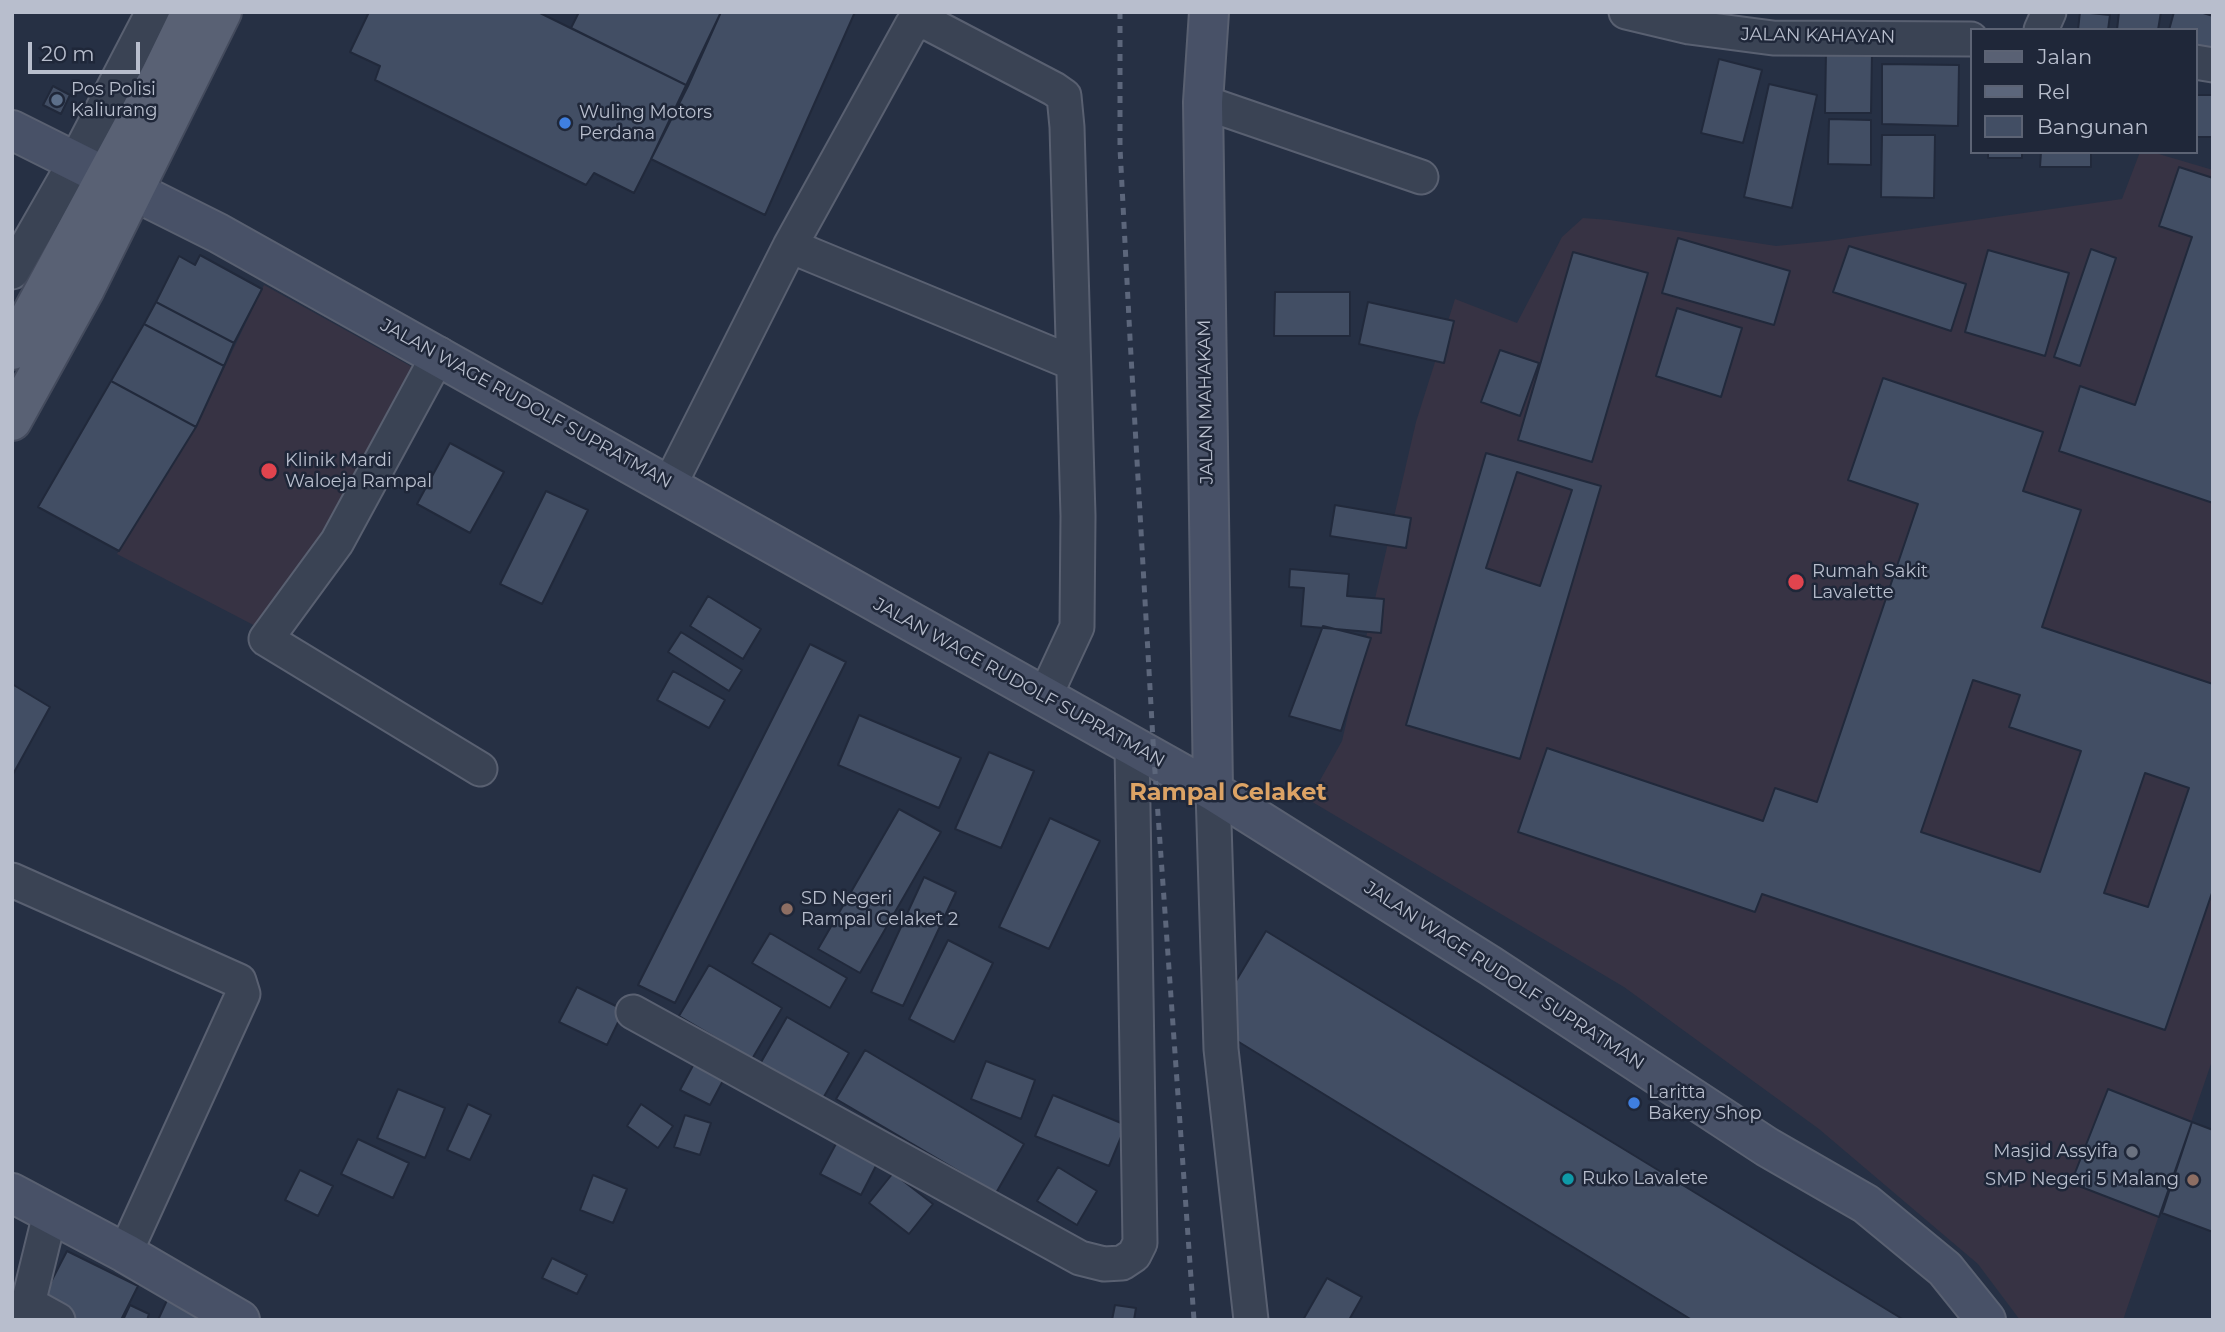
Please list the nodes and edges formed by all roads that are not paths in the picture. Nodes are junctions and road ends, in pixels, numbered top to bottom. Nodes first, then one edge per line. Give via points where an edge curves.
1 (153, 12) edge
2 (191, 12) edge
3 (222, 12) edge
4 (1209, 12) edge
5 (1626, 12) edge
6 (2049, 12) edge
7 (1843, 25) edge
8 (2042, 28) edge
9 (1969, 38) edge
10 (1203, 102) junction
11 (12, 130) edge
12 (1421, 177) dead end
13 (105, 178) junction
14 (790, 246) junction
15 (12, 272) edge
16 (12, 350) edge
17 (439, 354) junction
18 (1073, 363) junction
19 (12, 421) edge
20 (670, 484) junction
21 (1045, 696) junction
22 (1132, 746) junction
23 (480, 769) dead end
24 (1213, 791) junction
25 (12, 880) edge
26 (633, 1012) dead end
27 (12, 1193) edge
28 (50, 1214) junction
29 (125, 1253) junction
30 (26, 1312) edge
31 (58, 1320) edge
32 (240, 1320) edge
33 (1251, 1320) edge
34 (1986, 1320) edge

1 - 13 street
2 - 13 main road
3 - 13 main road
4 - 10 main road, JALAN MAHAKAM
5 - 7 street, JALAN KAHAYAN via 1738,35
6 - 8 street
7 - 9 street, JALAN KAHAYAN
10 - 12 street
10 - 24 main road, JALAN MAHAKAM
11 - 13 main road, JALAN WAGE RUDOLF SUPRATMAN
13 - 15 street
13 - 16 main road
13 - 17 main road, JALAN WAGE RUDOLF SUPRATMAN via 218,233
13 - 19 main road via 85,289
14 - 18 street
14 - 18 street via 912,25 926,22 1064,96
14 - 20 street
17 - 20 main road, JALAN WAGE RUDOLF SUPRATMAN
17 - 23 street via 337,542 266,639
18 - 21 street via 1077,627
20 - 21 main road, JALAN WAGE RUDOLF SUPRATMAN
21 - 22 main road, JALAN WAGE RUDOLF SUPRATMAN
22 - 24 main road, JALAN WAGE RUDOLF SUPRATMAN
22 - 26 street via 1140,1243 1134,1255 1122,1263 1080,1258
24 - 33 street via 1220,1049
24 - 34 main road, JALAN WAGE RUDOLF SUPRATMAN via 1767,1147 1866,1204 1945,1269
25 - 29 street via 239,981 243,993
27 - 28 main road
28 - 29 main road
28 - 30 street
29 - 32 main road
30 - 31 street

